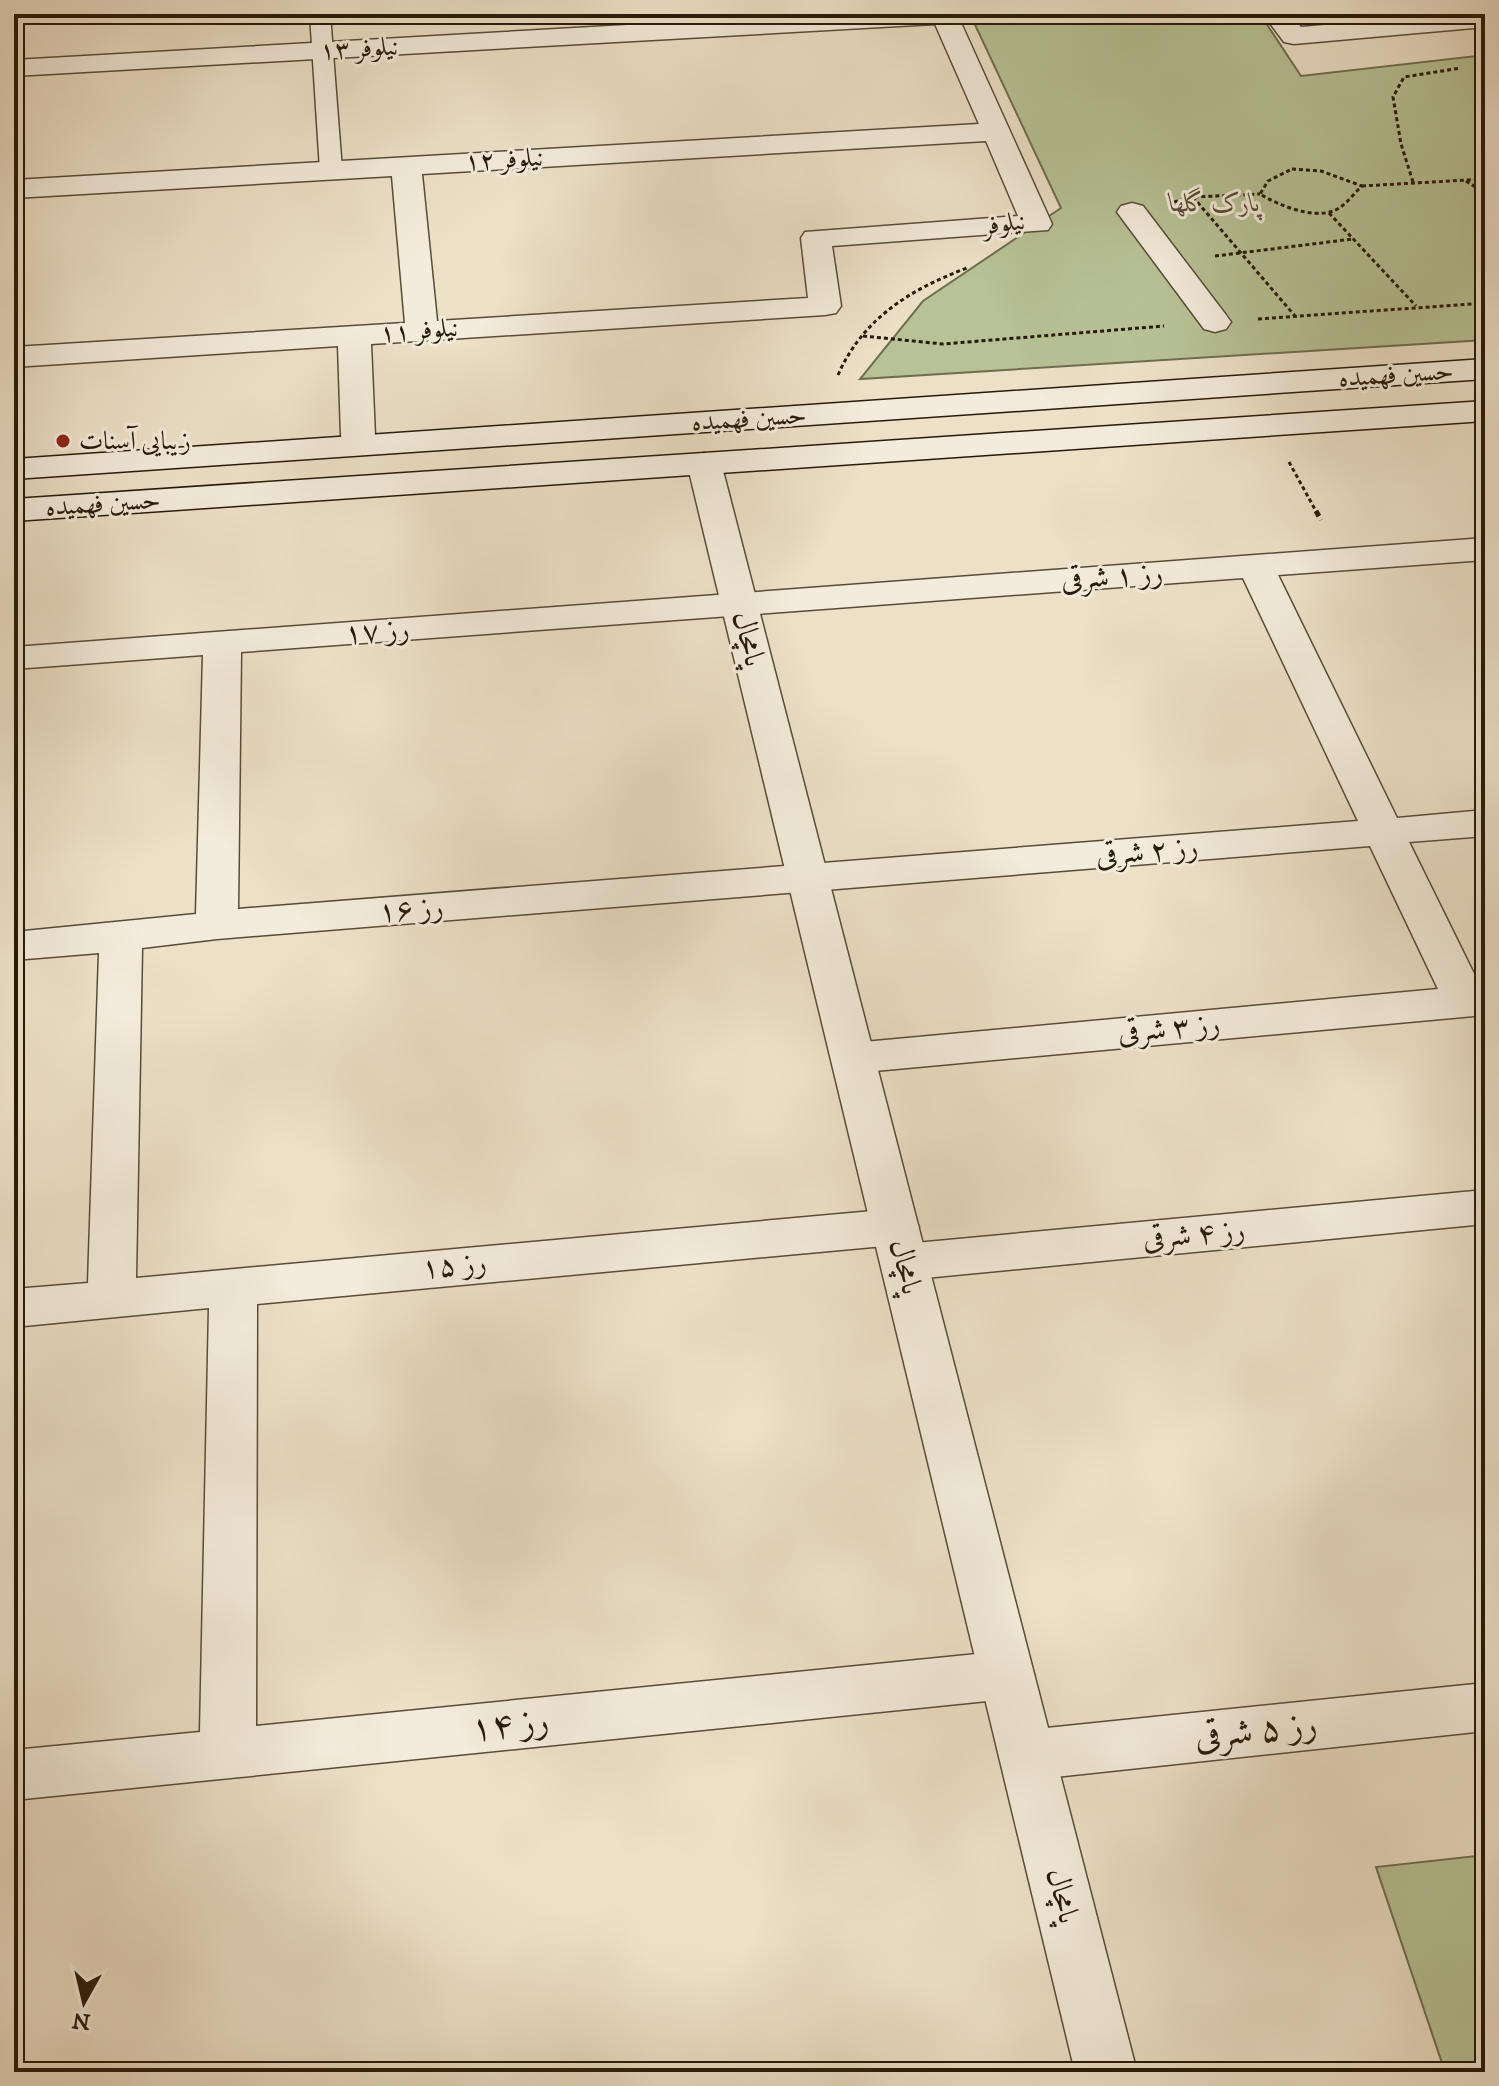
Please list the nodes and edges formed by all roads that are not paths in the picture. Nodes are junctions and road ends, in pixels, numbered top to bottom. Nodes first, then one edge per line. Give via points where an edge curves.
1 (320, 14) edge
2 (944, 14) edge
3 (1276, 14) edge
4 (1485, 19) edge
5 (323, 51) junction
6 (14, 68) edge
7 (995, 132) junction
8 (406, 165) junction
9 (331, 170) junction
10 (14, 189) edge
11 (1132, 212) dead end
12 (825, 306) joint
13 (1215, 322) dead end
14 (422, 331) junction
15 (354, 335) junction
16 (14, 357) edge
17 (1485, 369) edge
18 (1485, 411) edge
19 (358, 436) dead end
20 (700, 442) junction
21 (14, 469) edge
22 (14, 510) edge
23 (1485, 549) edge
24 (1255, 566) junction
25 (739, 605) junction
26 (222, 643) junction
27 (14, 658) edge
28 (1485, 823) edge
29 (1383, 832) junction
30 (808, 880) junction
31 (217, 925) junction
32 (121, 937) junction
33 (14, 946) edge
34 (1475, 1001) edge
35 (853, 1058) junction
36 (1485, 1207) edge
37 (899, 1245) junction
38 (233, 1286) junction
39 (112, 1299) junction
40 (14, 1308) edge
41 (1007, 1675) junction
42 (1485, 1707) edge
43 (228, 1753) junction
44 (1027, 1755) junction
45 (14, 1775) edge
46 (1106, 2072) edge

1 - 5 lane
2 - 5 street, نیلوفر ۱۳
2 - 7 street, نیلوفر
3 - 4 street via 1294,36
5 - 6 street, نیلوفر ۱۳
5 - 9 lane
7 - 8 street, نیلوفر ۱۲
7 - 12 street, نیلوفر via 1037,224 816,238
8 - 9 street, نیلوفر ۱۲
8 - 14 street
9 - 10 street, نیلوفر ۱۲
11 - 13 street
12 - 14 street, نیلوفر ۱۱
14 - 15 street, نیلوفر ۱۱
15 - 16 street, نیلوفر ۱۱
15 - 19 street
17 - 20 street, حسین فهمیده
18 - 20 street, حسین فهمیده via 1269,425
20 - 21 street, حسین فهمیده
20 - 22 street, حسین فهمیده
20 - 25 street, پامچال
23 - 24 street, رز ۱ شرقی
24 - 25 street, رز ۱ شرقی
24 - 29 street
25 - 26 street, رز ۱۷
25 - 30 street, پامچال
26 - 27 street, رز ۱۷
26 - 31 street
28 - 29 street, رز ۲ شرقی
29 - 30 street, رز ۲ شرقی
29 - 34 street
30 - 31 street, رز ۱۶
30 - 35 street, پامچال
31 - 32 street, رز ۱۶
32 - 33 street, رز ۱۶
32 - 39 street
34 - 35 street, رز ۳ شرقی
35 - 37 street, پامچال
36 - 37 street, رز ۴ شرقی
37 - 38 street, رز ۱۵
37 - 41 street, پامچال
38 - 39 street, رز ۱۵
38 - 43 street
39 - 40 street, رز ۱۵
41 - 43 street, رز ۱۴
41 - 44 street, پامچال
42 - 44 street, رز ۵ شرقی
43 - 45 street, رز ۱۴
44 - 46 street, پامچال

